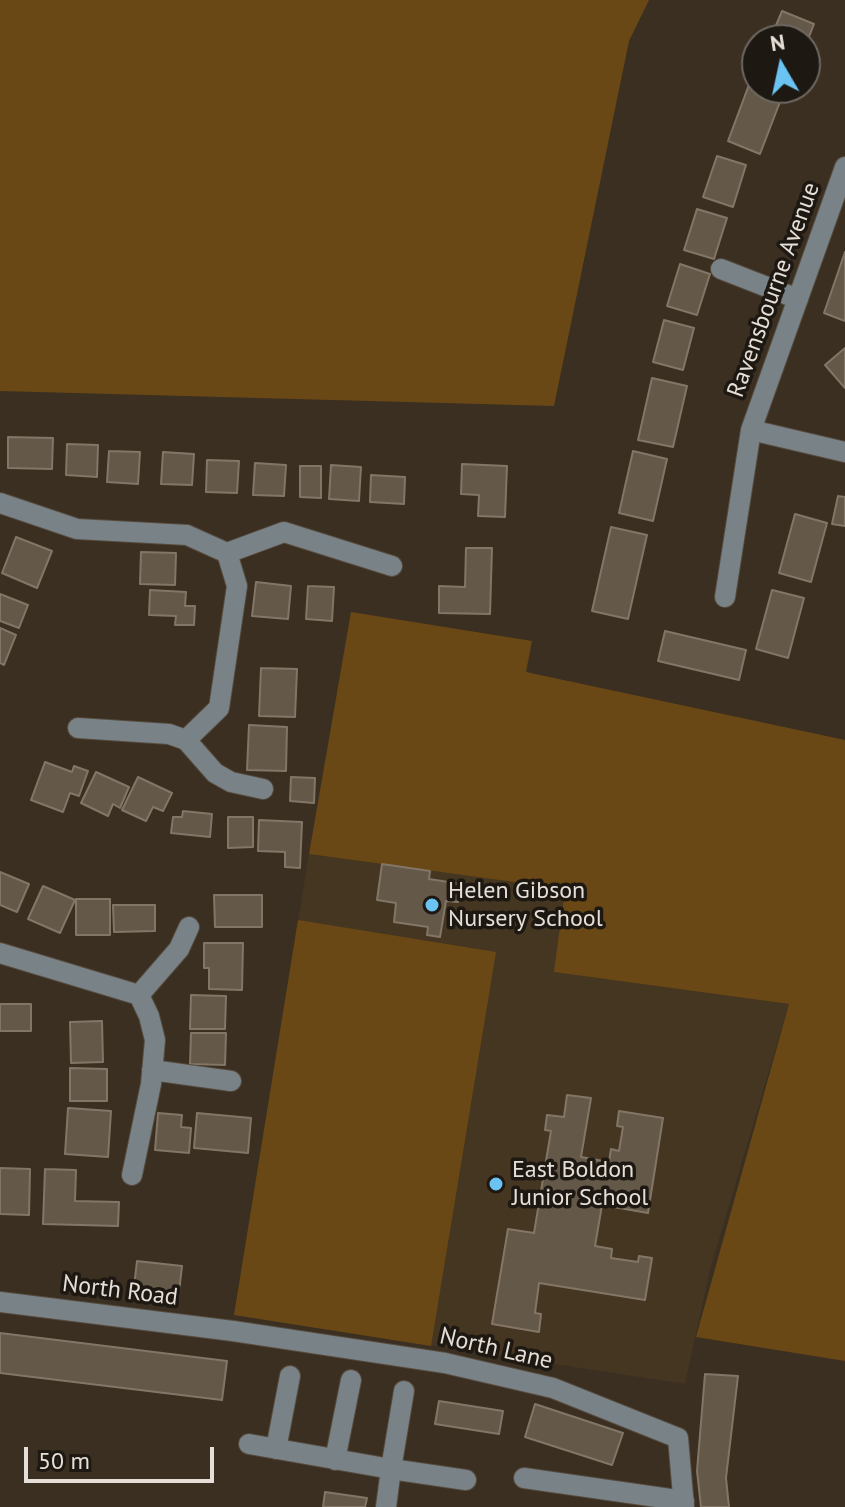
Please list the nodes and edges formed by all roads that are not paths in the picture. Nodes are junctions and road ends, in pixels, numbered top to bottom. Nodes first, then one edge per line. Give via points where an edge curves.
1 (845, 167) edge
2 (721, 269) dead end
3 (798, 299) junction
4 (751, 430) junction
5 (845, 452) edge
6 (0, 503) edge
7 (227, 553) junction
8 (392, 566) dead end
9 (725, 597) dead end
10 (78, 728) dead end
11 (186, 740) junction
12 (263, 789) dead end
13 (189, 927) dead end
14 (0, 953) edge
15 (139, 995) junction
16 (152, 1070) junction
17 (231, 1081) dead end
18 (132, 1175) dead end
19 (0, 1302) edge
20 (233, 1331) joint
21 (290, 1376) dead end
22 (351, 1380) dead end
23 (404, 1391) dead end
24 (249, 1444) dead end
25 (276, 1449) junction
26 (335, 1460) junction
27 (391, 1469) junction
28 (524, 1478) dead end
29 (466, 1480) dead end
30 (684, 1504) edge
31 (386, 1507) edge

1 - 3 street, Ravensbourne Avenue
2 - 3 street
3 - 4 street, Ravensbourne Avenue
4 - 5 street, Ravensbourne Avenue
4 - 9 street, Ravensbourne Avenue
6 - 7 street via 77,529 187,535
7 - 8 street via 284,532
7 - 11 street via 237,586 219,708
10 - 11 street via 169,734
11 - 12 street via 215,773
13 - 15 street via 179,949
14 - 15 street
15 - 16 street via 155,1040
16 - 17 street
16 - 18 street
19 - 20 street, North Road
20 - 30 street, North Lane via 445,1363 553,1388 678,1438
21 - 25 street
22 - 26 street
23 - 27 street
24 - 25 street
25 - 26 street
26 - 27 street
27 - 29 street
27 - 31 street
28 - 30 street

